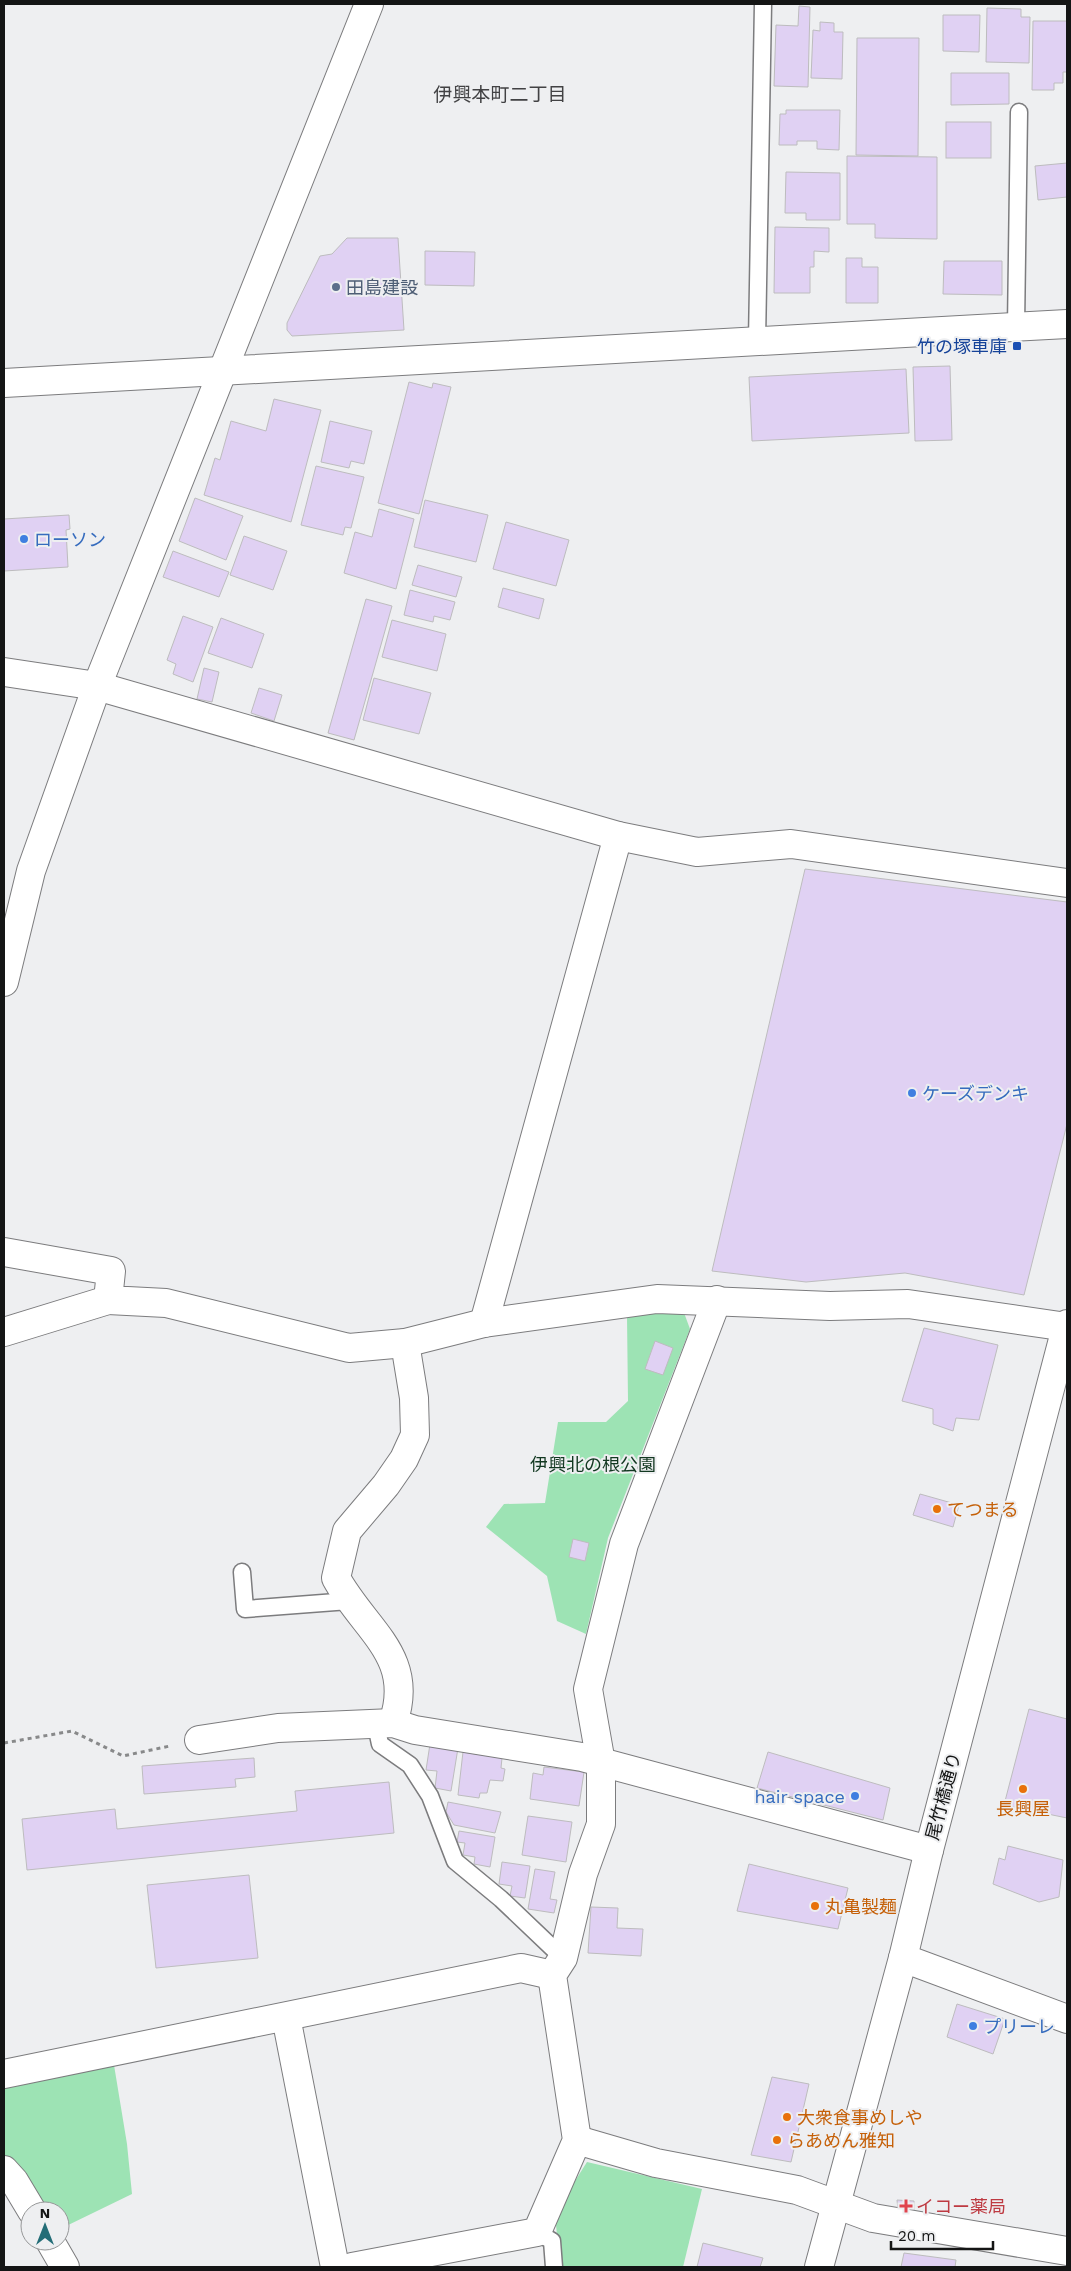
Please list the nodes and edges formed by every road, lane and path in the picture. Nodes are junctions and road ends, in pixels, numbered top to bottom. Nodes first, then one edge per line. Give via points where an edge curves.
1 (369, 4) edge
2 (763, 4) edge
3 (1019, 112) dead end
4 (1067, 324) edge
5 (1016, 327) junction
6 (757, 341) junction
7 (224, 371) junction
8 (4, 383) edge
9 (4, 672) edge
10 (98, 686) junction
11 (618, 836) junction
12 (1067, 883) edge
13 (4, 982) edge
14 (4, 1252) edge
15 (108, 1300) junction
16 (717, 1300) junction
17 (484, 1323) junction
18 (1067, 1326) edge
19 (4, 1332) edge
20 (405, 1342) junction
21 (242, 1572) dead end
22 (348, 1601) junction
23 (384, 1724) junction
24 (199, 1740) joint
25 (4, 1743) edge
26 (601, 1763) junction
27 (929, 1850) junction
28 (903, 1958) junction
29 (557, 1966) junction
30 (286, 2017) junction
31 (1067, 2019) edge
32 (4, 2074) edge
33 (577, 2140) junction
34 (4, 2170) edge
35 (26, 2201) edge
36 (835, 2203) junction
37 (537, 2232) junction
38 (56, 2251) edge
39 (1067, 2251) edge
40 (65, 2267) edge
41 (335, 2267) edge
42 (352, 2267) edge
43 (554, 2267) edge
44 (819, 2267) edge

1 - 7 street
2 - 6 lane
3 - 5 lane
4 - 5 street
5 - 6 street
6 - 7 street
7 - 8 street
7 - 10 street
9 - 10 street
10 - 11 street
10 - 13 street via 31,871
11 - 12 street via 697,852 791,844
11 - 17 street
14 - 15 street via 111,1272
15 - 19 street
15 - 20 street via 166,1303 349,1348
16 - 17 street via 658,1299
16 - 18 street via 830,1306 908,1304
16 - 26 street via 624,1544 588,1689
17 - 20 street
18 - 27 street, 尾竹橋通り
20 - 22 street via 414,1398 415,1435 404,1459 386,1485 347,1531 336,1578
21 - 22 lane via 245,1609
22 - 23 street via 388,1648 398,1673 400,1704
23 - 24 street via 278,1728
23 - 26 street via 582,1757
23 - 29 lane via 380,1744 410,1765 430,1796 455,1861 501,1899
24 - 25 path via 123,1756 72,1731
26 - 27 street
26 - 29 street via 601,1824
27 - 28 street, 尾竹橋通り
28 - 31 street
28 - 36 street, 尾竹橋通り
29 - 30 street via 521,1968
29 - 33 street
30 - 32 street
30 - 41 street
33 - 36 street via 656,2163 797,2190
33 - 37 street
34 - 35 street
36 - 39 street via 873,2218
36 - 44 street, 尾竹橋通り
37 - 42 street
37 - 43 lane via 552,2241
38 - 40 street

